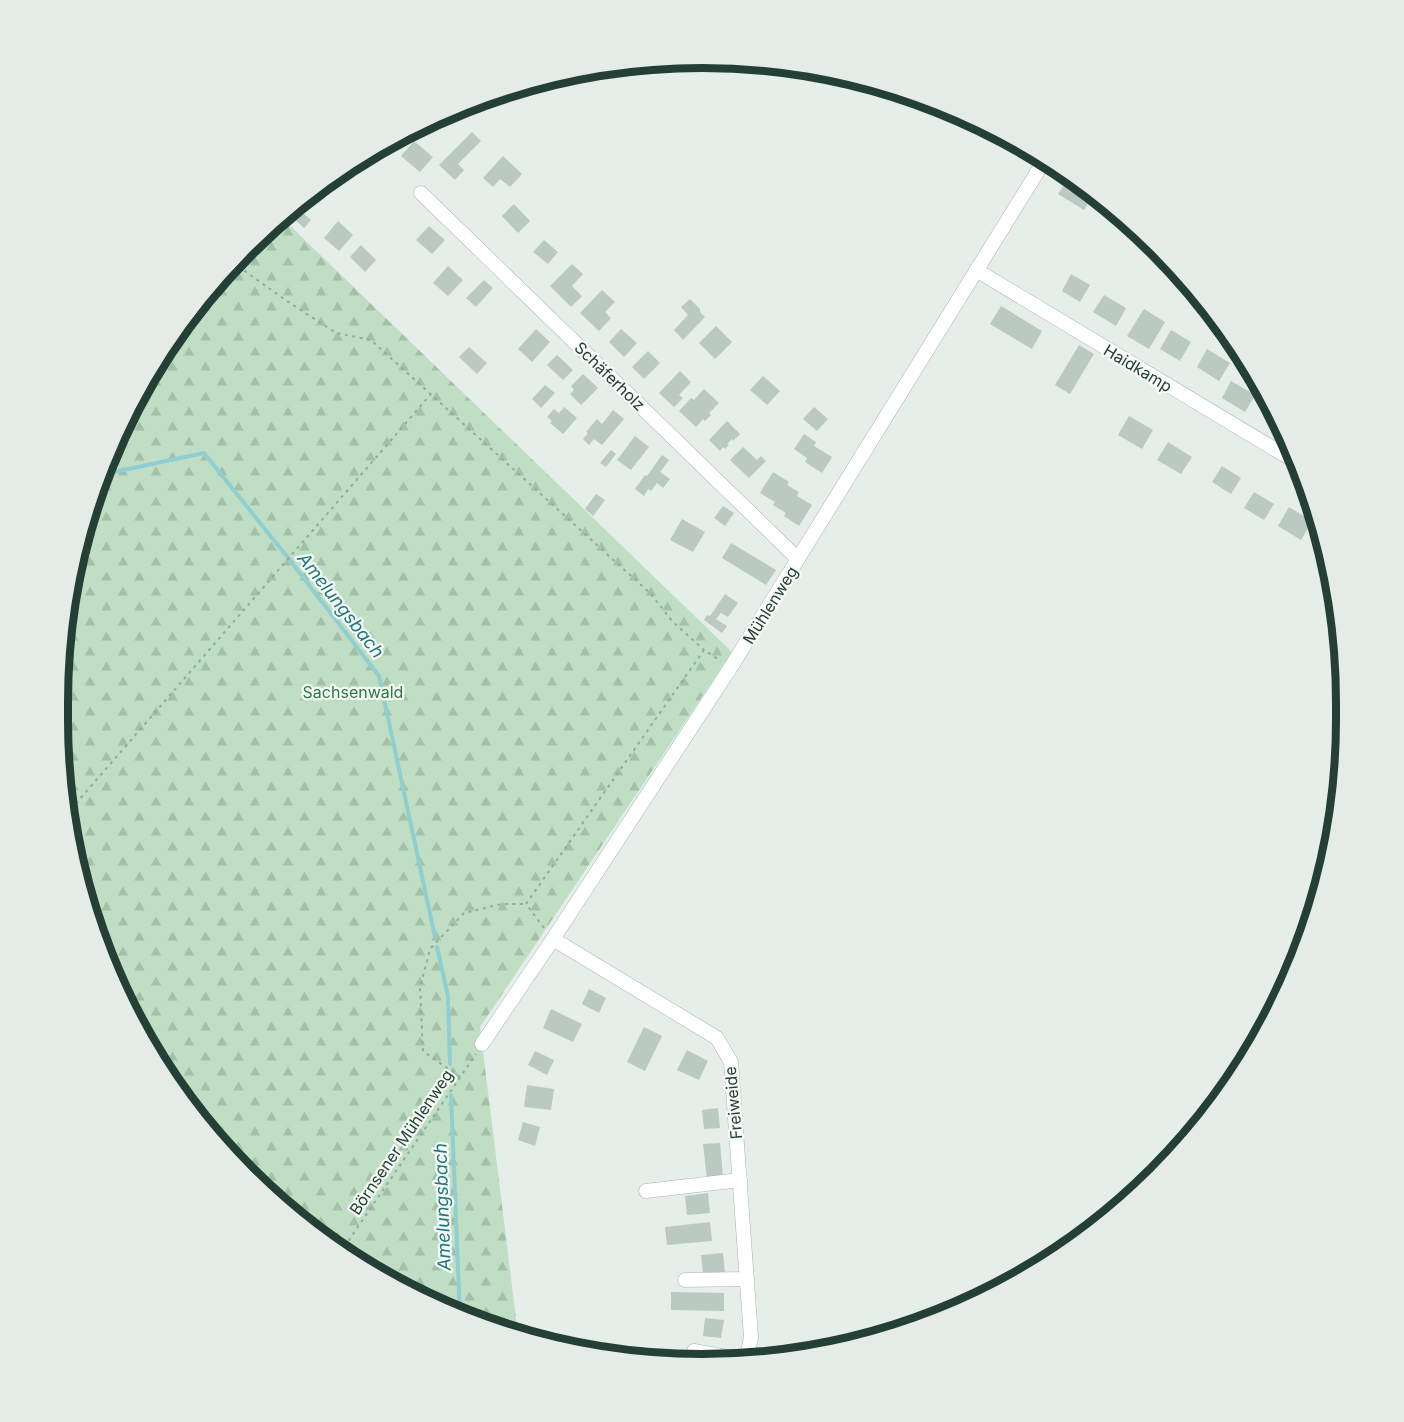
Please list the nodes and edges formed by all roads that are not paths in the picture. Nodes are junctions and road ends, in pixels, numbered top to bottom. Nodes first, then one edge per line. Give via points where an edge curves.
1 (1041, 166) edge
2 (421, 193) dead end
3 (976, 270) junction
4 (1287, 457) edge
5 (798, 559) junction
6 (553, 939) junction
7 (482, 1044) road end
8 (740, 1180) junction
9 (646, 1191) dead end
10 (747, 1279) junction
11 (685, 1280) dead end
12 (694, 1351) dead end
13 (748, 1353) edge
14 (710, 1354) edge

1 - 3 street, Mühlenweg
2 - 5 street, Schäferholz
3 - 4 street, Haidkamp
3 - 5 street, Mühlenweg
5 - 6 street, Mühlenweg
6 - 7 street, Mühlenweg
6 - 8 street, Freiweide via 717,1038 732,1062
8 - 9 street
8 - 10 street, Freiweide
10 - 11 street
10 - 13 street, Freiweide via 752,1337
12 - 14 street

